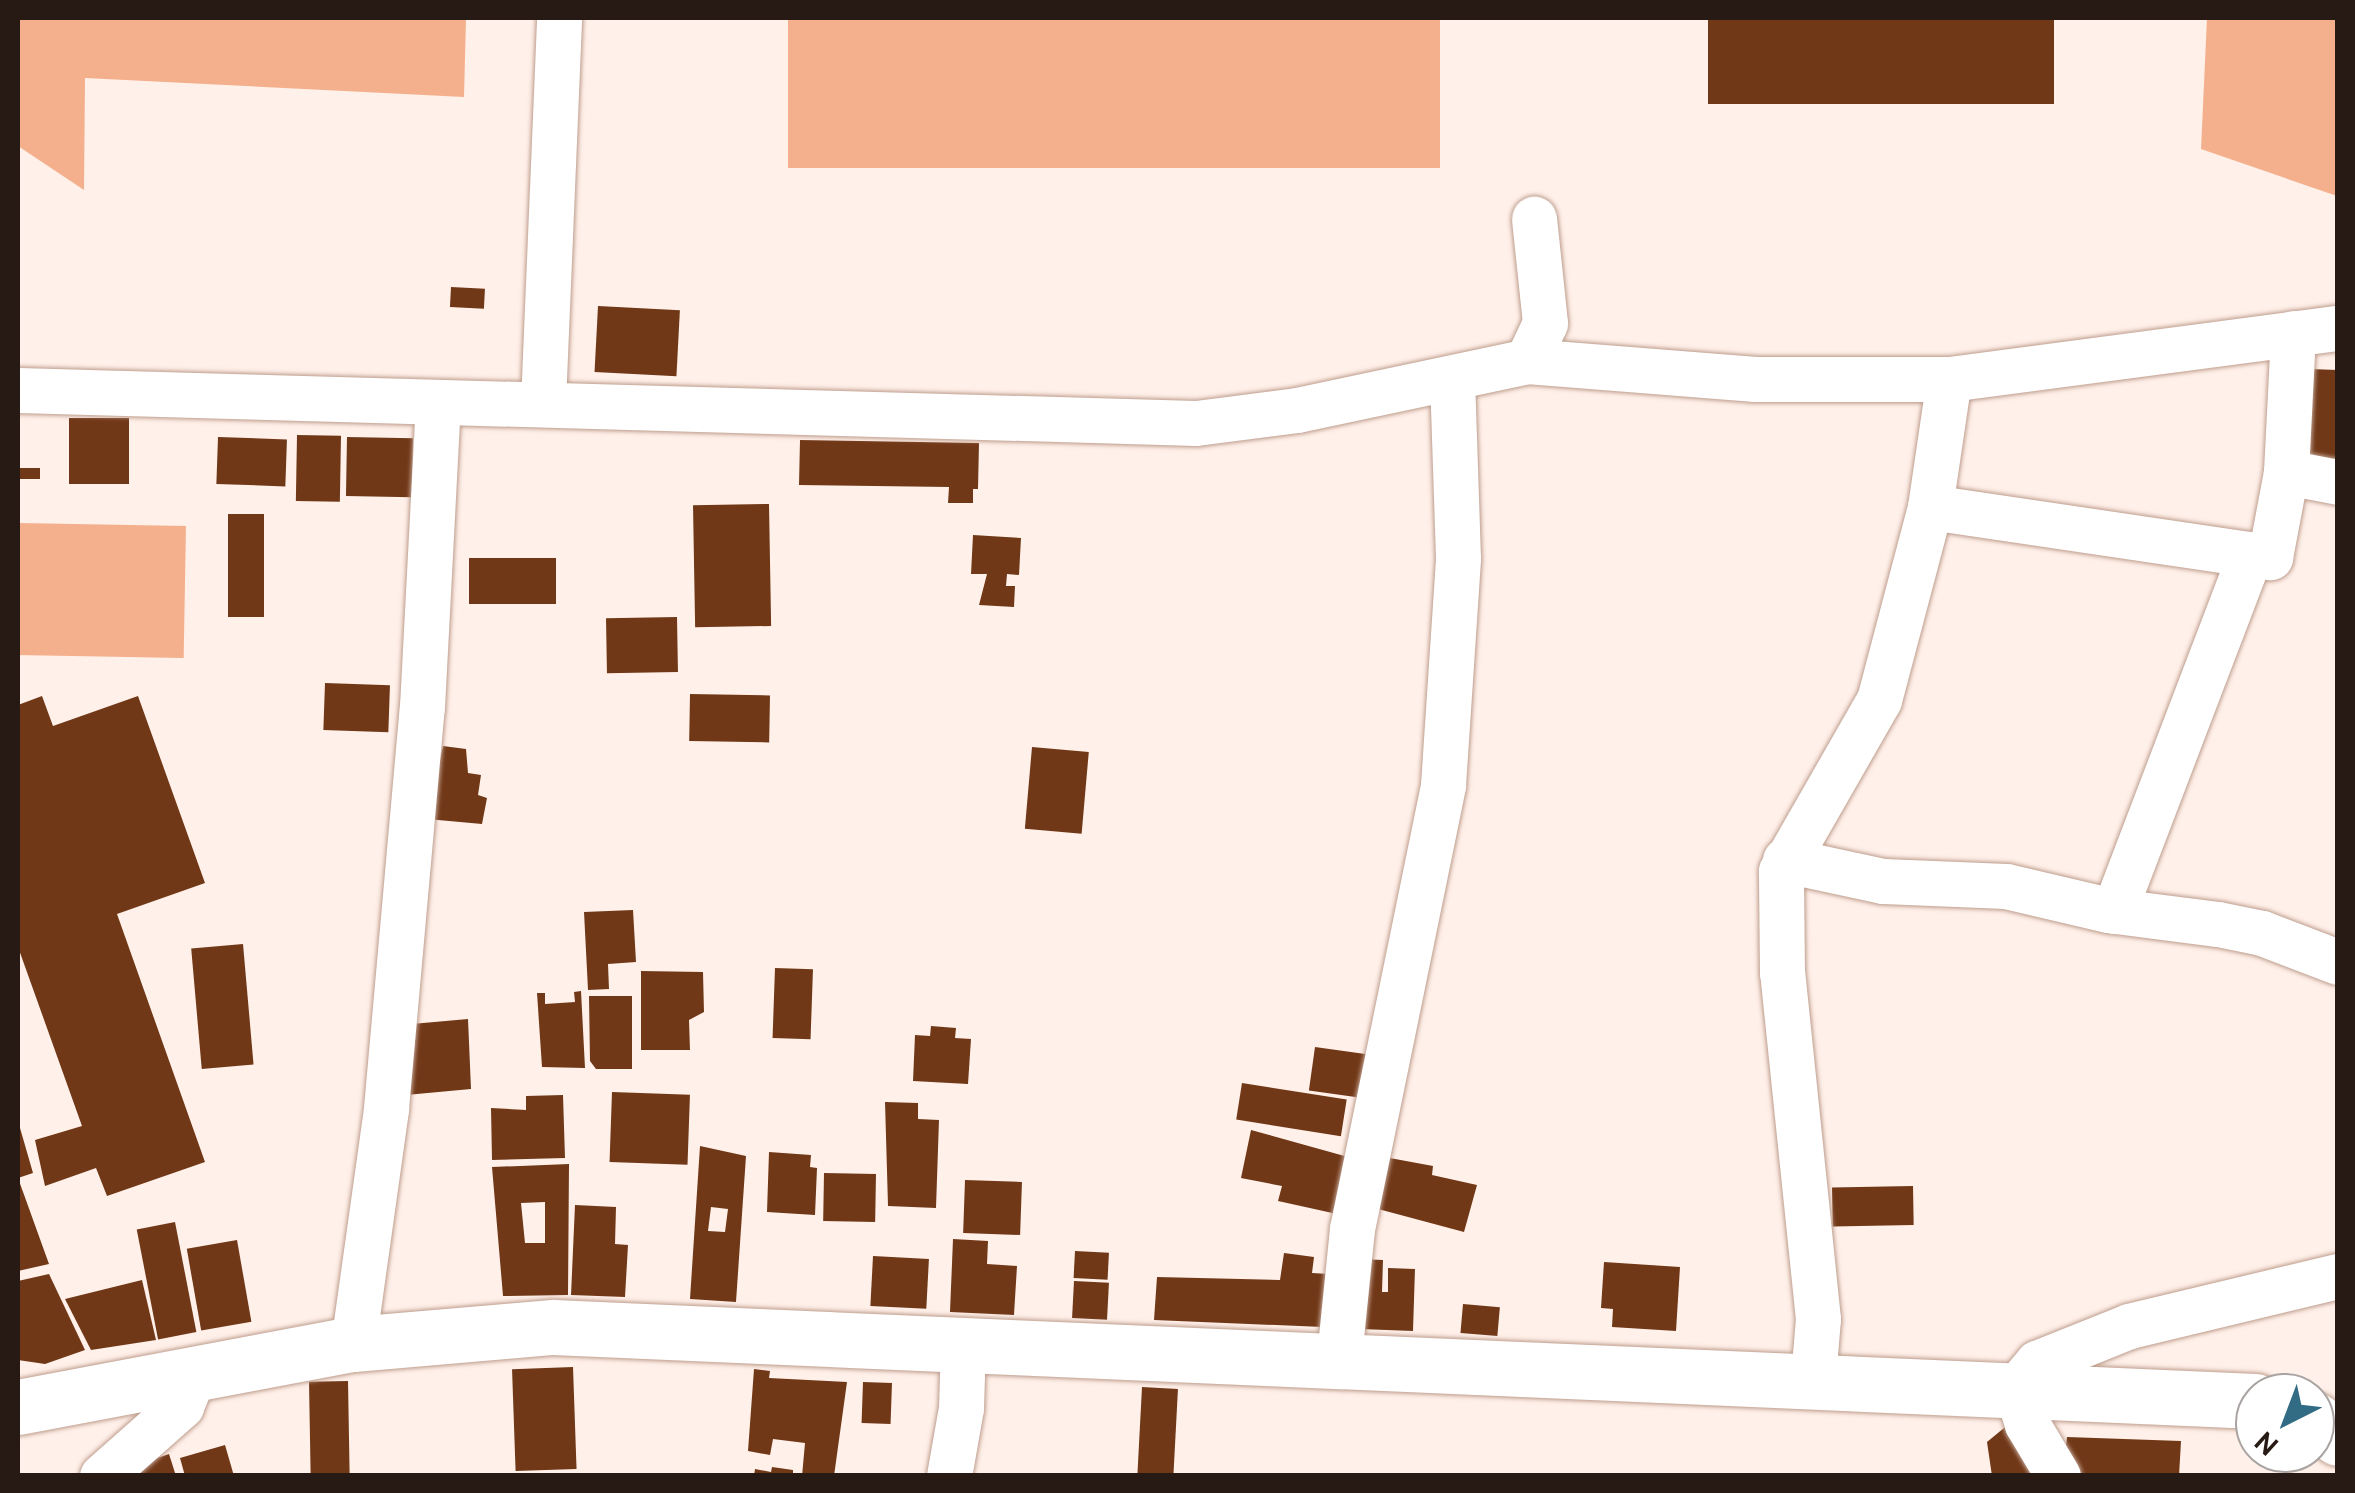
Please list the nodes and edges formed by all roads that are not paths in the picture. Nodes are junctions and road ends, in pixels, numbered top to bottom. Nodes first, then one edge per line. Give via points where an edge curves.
1 (559, 18) edge
2 (1534, 219) dead end
3 (2338, 328) edge
4 (2293, 333) junction
5 (1527, 361) junction
6 (1452, 378) junction
7 (1950, 379) junction
8 (18, 390) edge
9 (543, 403) junction
10 (438, 404) junction
11 (2286, 472) junction
12 (2338, 482) edge
13 (1930, 507) junction
14 (2250, 554) junction
15 (1786, 860) junction
16 (2114, 911) junction
17 (2338, 962) edge
18 (2338, 1276) edge
19 (354, 1344) junction
20 (962, 1346) junction
21 (1338, 1357) junction
22 (194, 1374) junction
23 (1814, 1378) junction
24 (2016, 1388) junction
25 (2235, 1400) edge
26 (18, 1406) edge
27 (102, 1476) edge
28 (949, 1476) edge
29 (2058, 1476) edge

1 - 9 street
2 - 5 street via 1544,323
3 - 4 street
4 - 7 street
4 - 11 street
5 - 6 street
5 - 7 street via 1756,379
6 - 9 street via 1196,423
6 - 21 street via 1458,558 1443,785 1356,1210
7 - 13 street
8 - 10 street
9 - 10 street
10 - 19 street via 422,707 386,1108
11 - 12 street
11 - 14 street via 2270,557
13 - 14 street
13 - 15 street via 1879,700
14 - 16 street
15 - 16 street via 1904,884 2006,886
15 - 23 street via 1782,973 1818,1319
16 - 17 street via 2262,933
18 - 24 street via 2066,1348 2037,1363
19 - 20 street via 553,1327
19 - 22 street
20 - 21 street
20 - 28 street via 961,1408
21 - 23 street
22 - 26 street
22 - 27 street via 181,1406
23 - 24 street
24 - 25 street
24 - 29 street via 2027,1424

